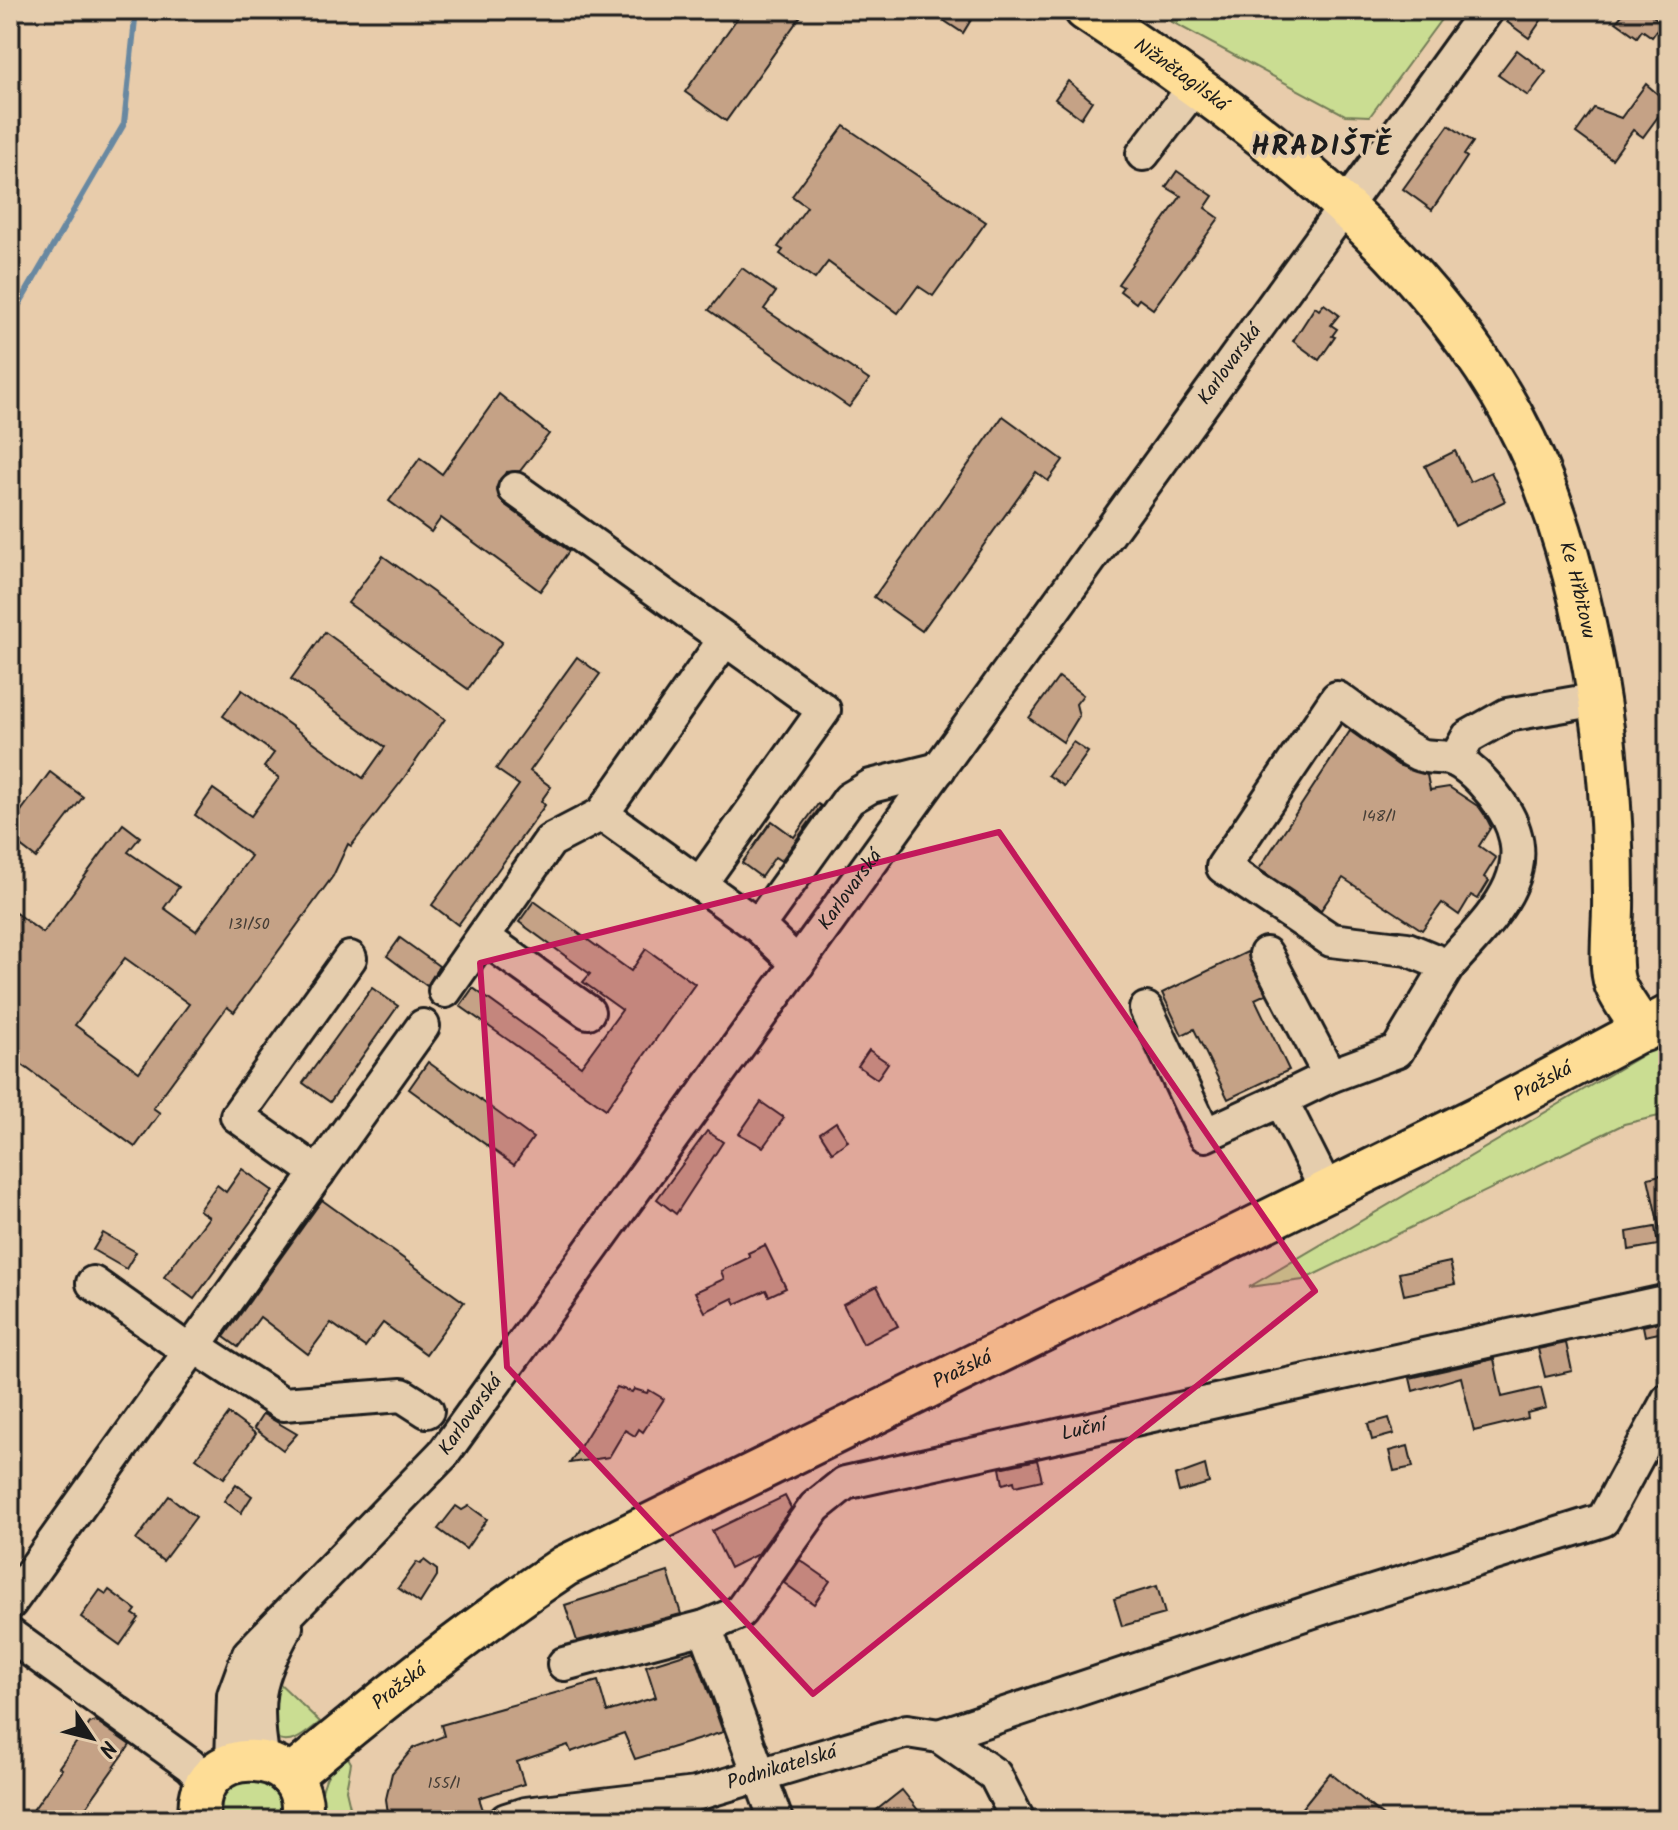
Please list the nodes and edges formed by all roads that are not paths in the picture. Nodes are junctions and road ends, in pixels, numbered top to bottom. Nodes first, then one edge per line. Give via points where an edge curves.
1 (1085, 10) edge
2 (1487, 10) edge
3 (1196, 85) junction
4 (1143, 154) dead end
5 (1345, 209) junction
6 (515, 489) dead end
7 (725, 639) junction
8 (1599, 699) junction
9 (1455, 760) junction
10 (939, 769) junction
11 (602, 814) junction
12 (700, 884) junction
13 (758, 926) junction
14 (483, 937) junction
15 (1266, 954) dead end
16 (350, 958) dead end
17 (798, 964) junction
18 (1448, 966) junction
19 (445, 991) dead end
20 (1146, 1009) dead end
21 (588, 1012) dead end
22 (1656, 1024) edge
23 (423, 1026) dead end
24 (1330, 1076) junction
25 (1281, 1100) junction
26 (318, 1173) junction
27 (1327, 1191) junction
28 (93, 1283) dead end
29 (1668, 1301) edge
30 (192, 1349) junction
31 (1668, 1400) edge
32 (427, 1411) dead end
33 (10, 1603) edge
34 (705, 1627) junction
35 (10, 1635) edge
36 (564, 1664) dead end
37 (939, 1736) junction
38 (758, 1774) junction
39 (238, 1781) edge
40 (568, 1815) edge
41 (304, 1818) edge
42 (506, 1820) edge
43 (776, 1820) edge
44 (1018, 1820) edge

1 - 3 main road, Nižnětagilská
2 - 5 street, Karlovarská
3 - 4 street
3 - 5 main road, Nižnětagilská via 1256,129
5 - 8 main road, Ke Hřbitovu via 1454,326 1513,416 1564,547
5 - 10 street, Karlovarská
6 - 7 street
7 - 11 street
7 - 12 street via 824,710
8 - 9 street via 1507,715 1468,737
8 - 22 main road, Ke Hřbitovu via 1613,837 1614,982
9 - 18 street via 1492,791 1519,846 1515,877 1495,913
9 - 18 street via 1420,755 1337,698 1223,867 1331,940 1407,949
10 - 13 street via 871,786 849,799
10 - 17 street, Karlovarská
11 - 12 street
11 - 14 street via 550,841
12 - 13 street
13 - 17 street
14 - 19 street
14 - 21 street
15 - 24 street
16 - 26 street via 237,1116
17 - 39 street, Karlovarská via 444,1453 308,1595 280,1639 257,1699
18 - 24 street via 1397,1051
20 - 25 street via 1205,1135
22 - 27 main road, Pražská
23 - 26 street
24 - 25 street
25 - 27 street
26 - 30 street
27 - 39 main road, Pražská via 565,1566 398,1688
28 - 30 street
29 - 34 street, Luční via 845,1483 815,1507 740,1612
30 - 32 street via 283,1404 402,1395
30 - 33 street
31 - 37 street via 1603,1520
34 - 36 street, Luční
34 - 38 street
35 - 39 street via 190,1765
37 - 38 street, Podnikatelská via 907,1731
37 - 44 street via 995,1775
38 - 40 street, Podnikatelská via 696,1794
38 - 43 street
39 - 41 main road via 297,1788
40 - 42 street, Podnikatelská

